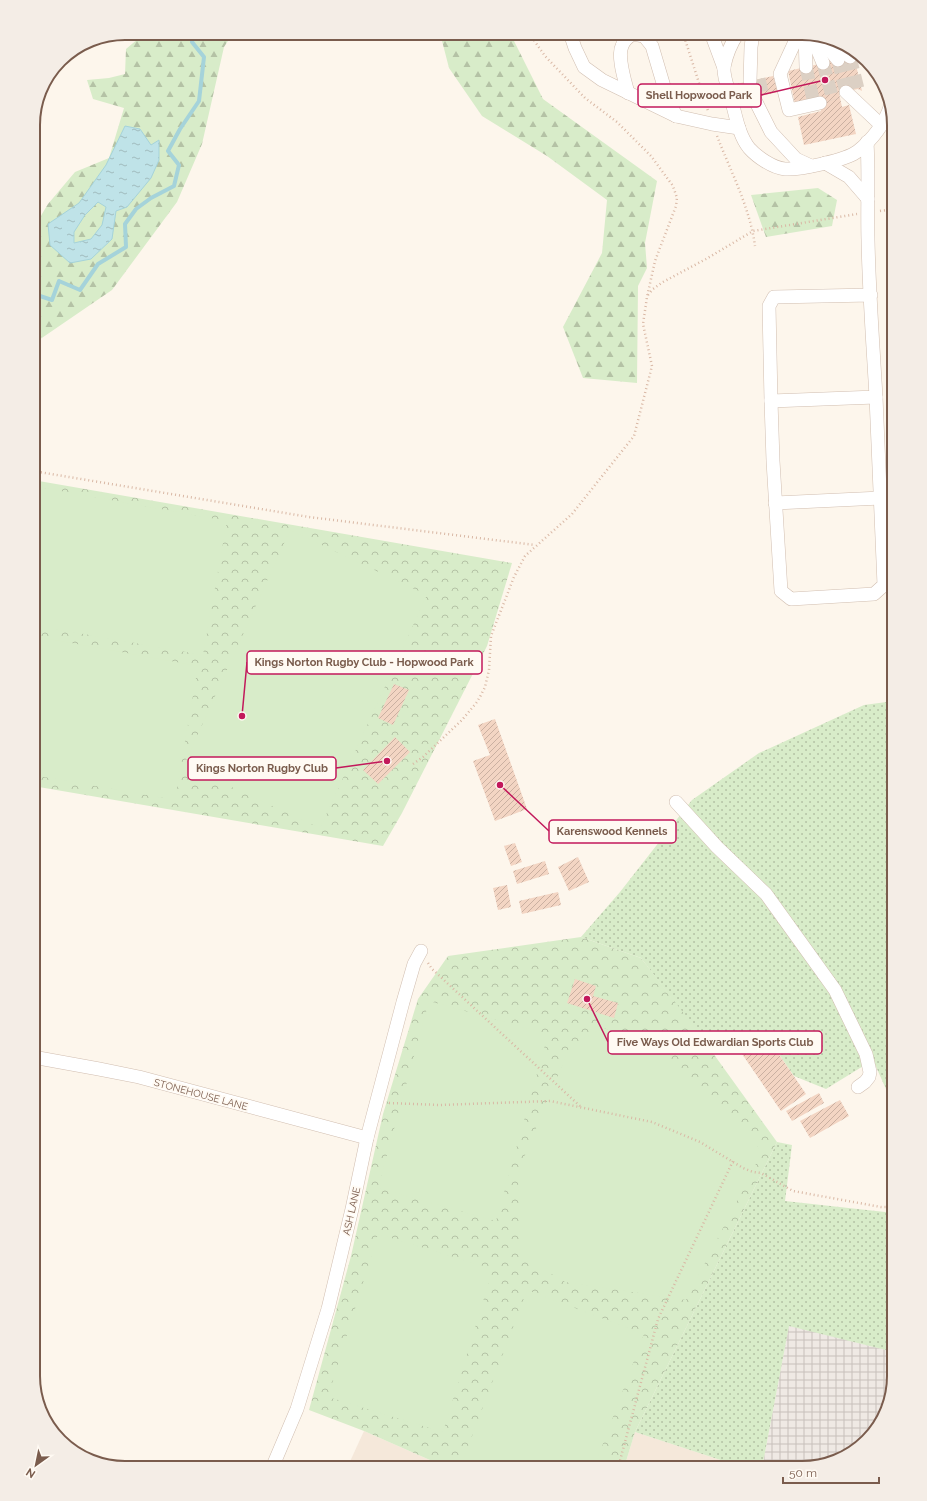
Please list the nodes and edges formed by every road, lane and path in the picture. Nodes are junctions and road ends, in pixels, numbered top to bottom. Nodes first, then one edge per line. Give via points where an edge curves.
1 (534, 40) edge
2 (572, 40) edge
3 (626, 40) edge
4 (647, 40) edge
5 (714, 40) edge
6 (734, 40) edge
7 (752, 40) edge
8 (796, 40) edge
9 (805, 40) edge
10 (814, 41) edge
11 (827, 43) edge
12 (835, 47) edge
13 (823, 63) tunnel mouth
14 (806, 67) tunnel mouth
15 (724, 68) junction
16 (754, 80) tunnel mouth
17 (628, 93) junction
18 (849, 94) tunnel mouth
19 (758, 97) tunnel mouth
20 (816, 102) dead end
21 (676, 116) junction
22 (886, 117) edge
23 (881, 125) junction
24 (739, 128) junction
25 (868, 142) junction
26 (825, 163) junction
27 (811, 166) junction
28 (868, 206) junction
29 (887, 208) edge
30 (753, 231) junction
31 (755, 246) dead end
32 (871, 295) junction
33 (647, 297) junction
34 (876, 397) junction
35 (771, 401) junction
36 (40, 472) edge
37 (881, 498) junction
38 (775, 503) junction
39 (536, 546) junction
40 (413, 764) dead end
41 (676, 802) dead end
42 (421, 951) joint
43 (40, 1058) edge
44 (858, 1087) dead end
45 (376, 1101) junction
46 (582, 1108) junction
47 (367, 1138) junction
48 (733, 1162) junction
49 (887, 1207) edge
50 (275, 1461) edge
51 (620, 1461) edge

1 - 33 path via 545,56 585,98 617,122 651,156 673,186 677,198 676,206 654,261
2 - 17 street via 584,67 602,80
3 - 17 street via 620,54
4 - 21 street via 652,46 668,100
5 - 15 street
6 - 15 street
7 - 16 street
8 - 20 street via 780,74 789,110
9 - 14 street
10 - 13 street
11 - 12 street via 844,58
15 - 24 street
17 - 21 street
18 - 23 street
19 - 27 street via 771,132 796,159
21 - 24 street
22 - 23 street
23 - 25 street
24 - 27 street via 749,148 774,166 786,169
25 - 26 street via 852,155
25 - 28 street
26 - 27 street
26 - 28 street via 849,177
28 - 29 path
28 - 30 path
28 - 32 street
30 - 31 path
30 - 33 path via 663,282
32 - 34 street
32 - 35 street via 774,297 769,306
33 - 39 path via 642,324 652,366 634,436 572,514
34 - 35 street
34 - 37 street
35 - 38 street
36 - 39 path via 309,517
37 - 38 street
37 - 38 street via 884,585 874,594 791,599 781,591
39 - 40 path via 525,556 514,577 490,636 490,670 477,702 462,720
41 - 44 street via 717,847 766,894 835,990 866,1054 869,1077
42 - 45 street, ASH LANE via 414,964
42 - 46 path via 432,969
43 - 47 street, STONEHOUSE LANE via 139,1078
45 - 46 path via 440,1105 550,1101
45 - 47 street, ASH LANE
46 - 48 path via 652,1122 700,1142
47 - 50 street, ASH LANE via 328,1309 297,1409
48 - 49 path via 761,1173 793,1191
48 - 51 path via 658,1319

